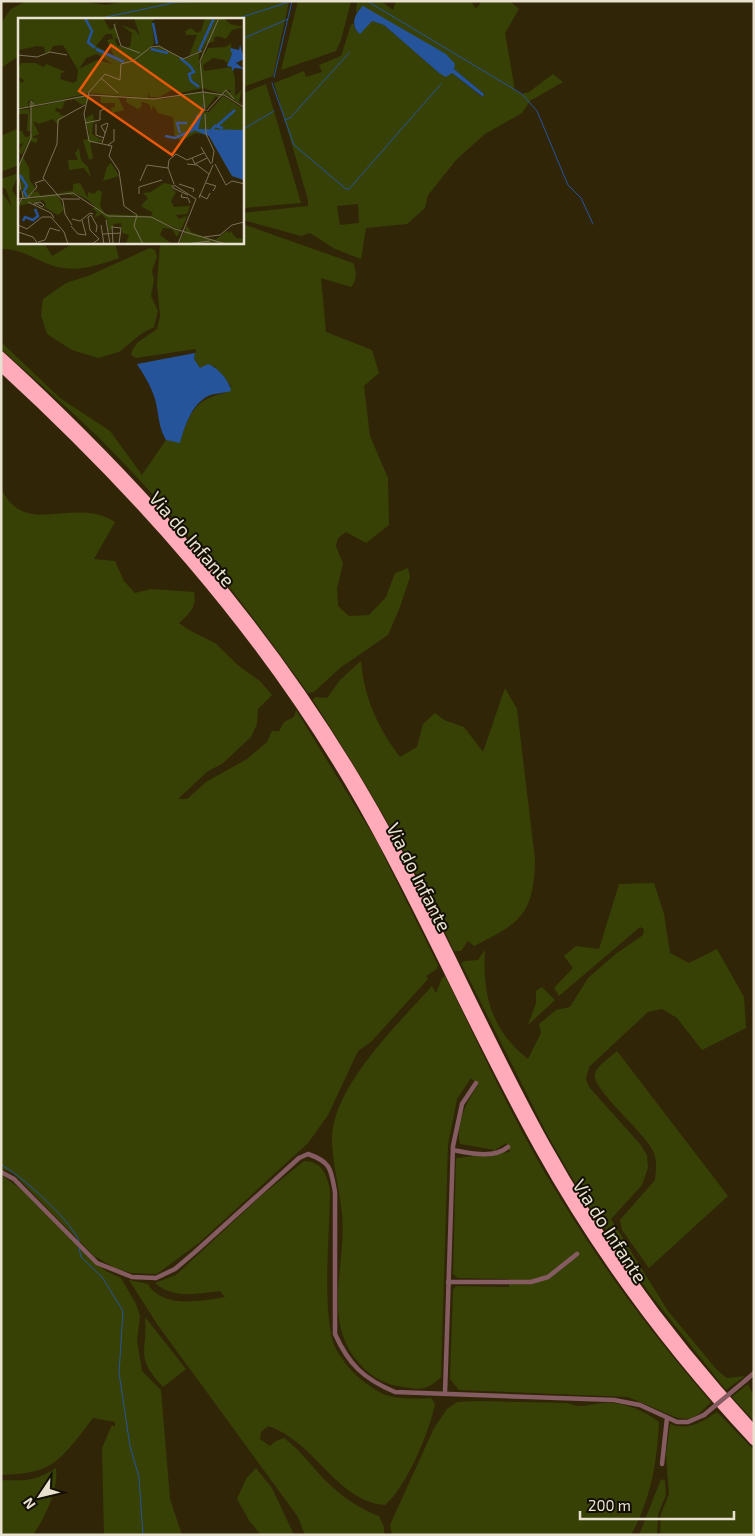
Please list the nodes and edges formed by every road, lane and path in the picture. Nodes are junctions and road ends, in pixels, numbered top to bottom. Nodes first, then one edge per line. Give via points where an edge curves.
1 (1, 356) edge
2 (1, 367) edge
3 (476, 1083) dead end
4 (508, 1147) dead end
5 (453, 1150) junction
6 (1, 1172) edge
7 (577, 1254) dead end
8 (448, 1282) junction
9 (754, 1373) edge
10 (445, 1394) junction
11 (667, 1418) junction
12 (754, 1430) edge
13 (754, 1441) edge
14 (662, 1464) dead end

1 - 12 highway, Via do Infante via 155,507 285,669 383,825 522,1100 586,1213 674,1337
2 - 13 highway, Via do Infante via 132,493 210,583 287,686 330,750 386,847 517,1107 571,1202 647,1314
3 - 5 street via 462,1104
4 - 5 street via 484,1155
5 - 8 street
6 - 10 street via 14,1179 97,1263 132,1277 156,1278 175,1269 299,1158 308,1154 319,1158 327,1163 335,1192 335,1334 342,1350 372,1382 395,1392
7 - 8 street via 548,1277 531,1282
8 - 10 street
9 - 11 street, bridge via 704,1415 688,1422
10 - 11 street via 614,1400 640,1405
11 - 14 street

